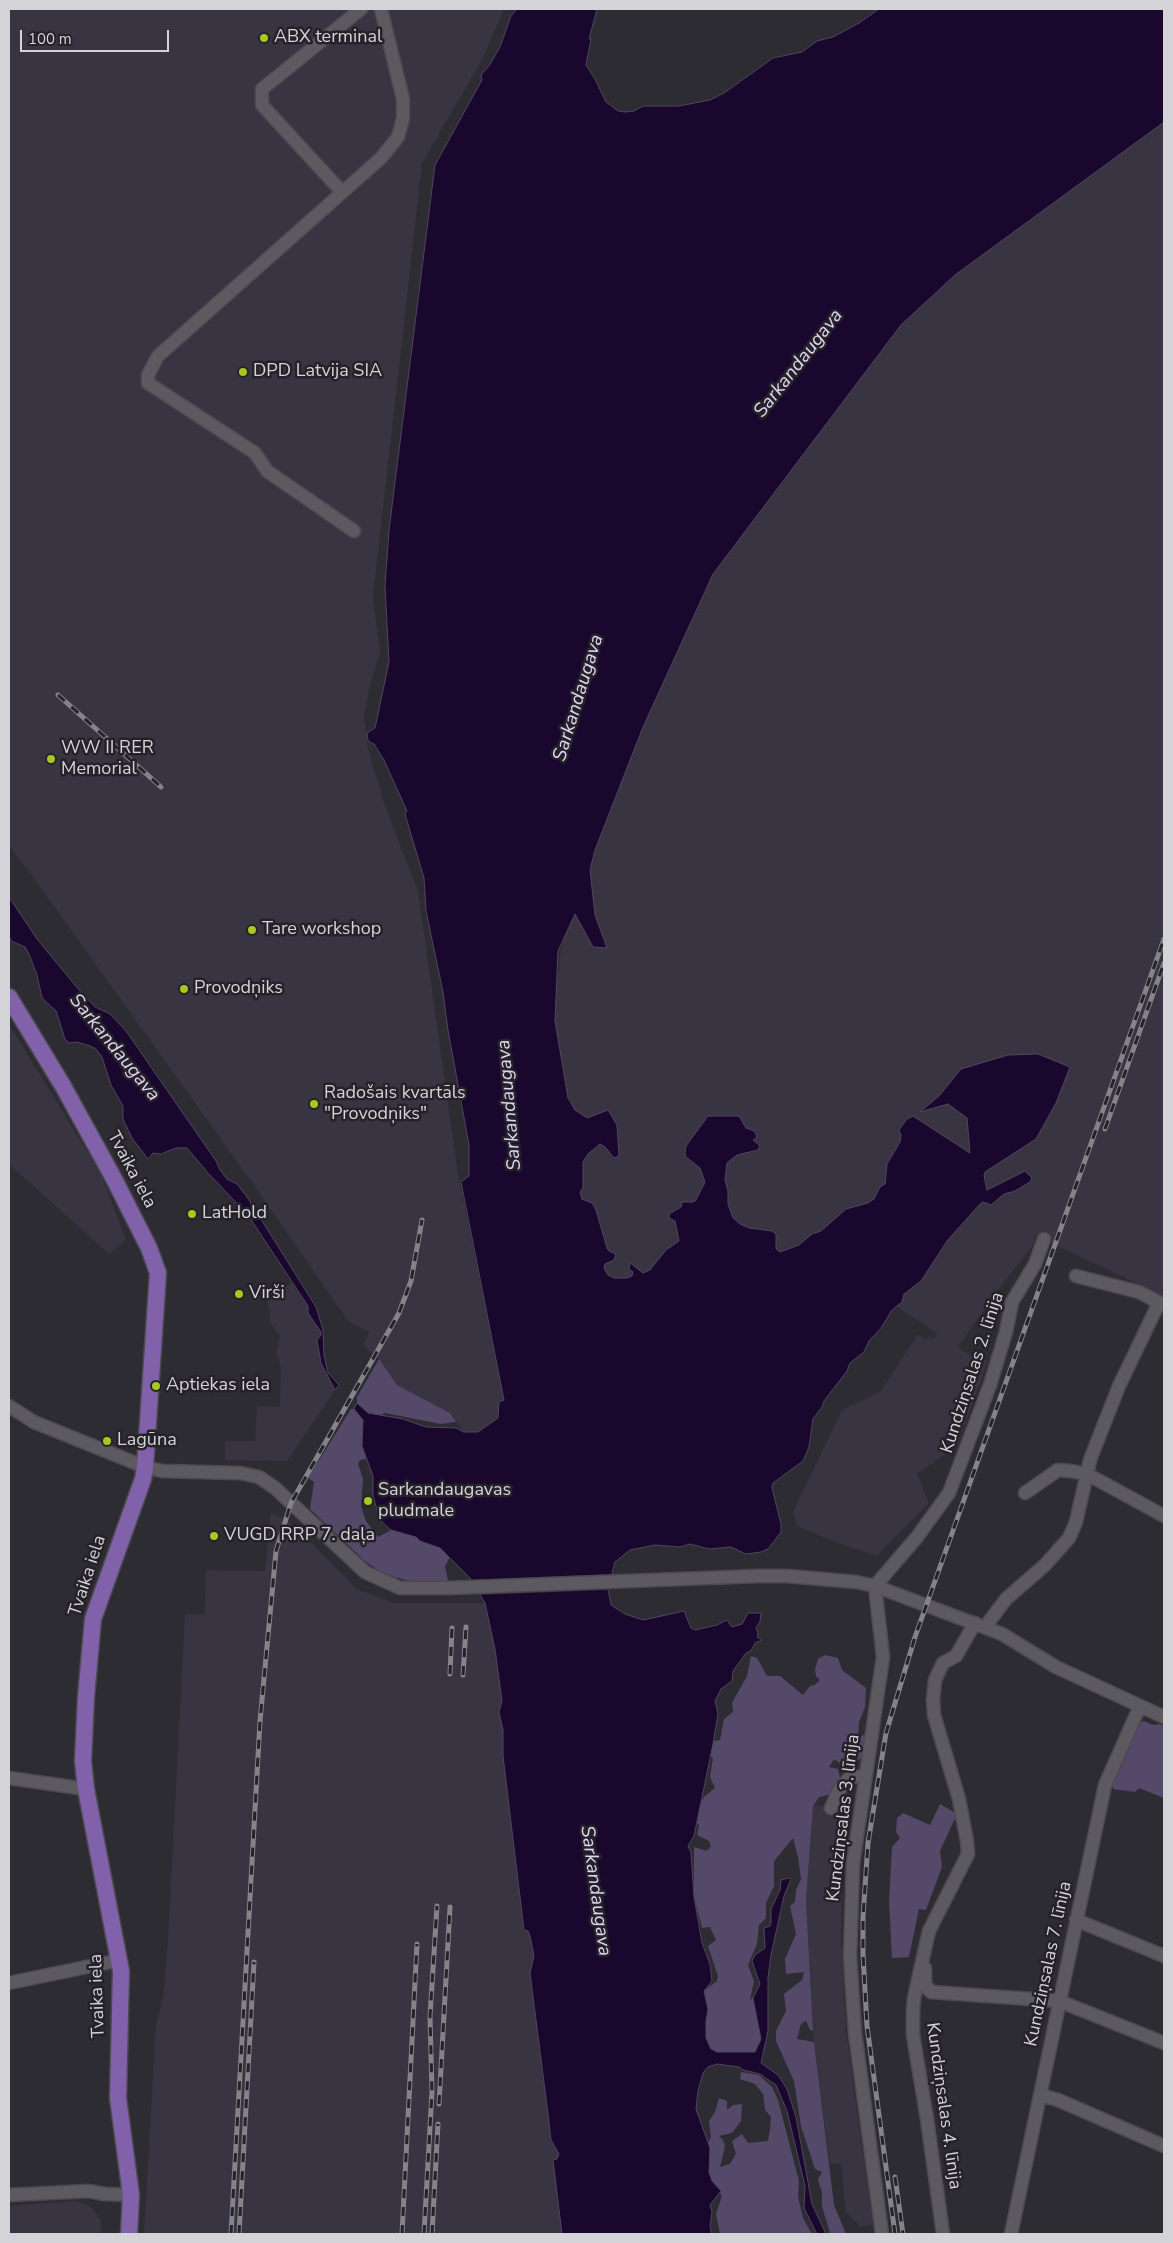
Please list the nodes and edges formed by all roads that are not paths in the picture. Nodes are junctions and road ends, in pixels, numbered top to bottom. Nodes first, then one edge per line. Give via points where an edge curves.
1 (361, 9) edge
2 (381, 9) edge
3 (342, 192) junction
4 (354, 531) dead end
5 (9, 997) edge
6 (1044, 1239) dead end
7 (1076, 1276) dead end
8 (1163, 1304) edge
9 (9, 1406) edge
10 (145, 1467) junction
11 (1087, 1474) junction
12 (1025, 1494) dead end
13 (1164, 1516) edge
14 (875, 1586) junction
15 (980, 1625) junction
16 (1140, 1706) junction
17 (1164, 1717) edge
18 (864, 1777) junction
19 (9, 1778) edge
20 (86, 1788) junction
21 (831, 1808) dead end
22 (1076, 1920) junction
23 (923, 1954) junction
24 (1164, 1956) edge
25 (120, 1960) junction
26 (9, 1983) edge
27 (1059, 2001) junction
28 (1164, 2043) edge
29 (1040, 2095) junction
30 (1164, 2146) edge
31 (131, 2195) junction
32 (9, 2196) edge
33 (129, 2234) edge
34 (882, 2234) edge
35 (943, 2234) edge
36 (1011, 2234) edge

1 - 3 street via 262,89 262,105
2 - 3 street via 403,99 403,118 398,137 381,158
3 - 4 street via 158,356 148,375 148,383 255,453 267,471
5 - 10 main road, Tvaika iela via 64,1086 132,1213 158,1273
6 - 14 street, Kundziņsalas 2. līnija via 1012,1302 990,1385 949,1493 918,1537
7 - 8 street via 1140,1292
8 - 11 street, Kundziņsalas 4. līnija via 1156,1309 1120,1386
9 - 10 street via 34,1422
10 - 14 street via 162,1471 240,1473 260,1477 365,1572 400,1588 787,1576
10 - 20 main road, Tvaika iela via 93,1619 83,1761
11 - 12 street via 1058,1470
11 - 13 street
11 - 15 street, Kundziņsalas 4. līnija via 1069,1538 1045,1565
14 - 15 street
14 - 18 street, Kundziņsalas 3. līnija via 883,1657
15 - 16 street via 1002,1634 1056,1667
15 - 23 street, Kundziņsalas 4. līnija via 956,1656 943,1663 935,1680 934,1715 959,1799 968,1854 929,1931
16 - 17 street
16 - 22 street, Kundziņsalas 7. līnija via 1105,1785
18 - 21 street via 851,1776 839,1790
18 - 34 street, Kundziņsalas 3. līnija via 853,1864 850,1956 856,2032
19 - 20 street
20 - 25 main road, Tvaika iela
22 - 24 street
22 - 27 street, Kundziņsalas 7. līnija
23 - 27 street via 925,1985 931,1992
23 - 35 street, Kundziņsalas 4. līnija via 914,1998 913,2034
25 - 26 street
25 - 31 main road, Tvaika iela via 118,2098
27 - 28 street
27 - 29 street, Kundziņsalas 7. līnija
29 - 30 street
29 - 36 street, Kundziņsalas 7. līnija
31 - 32 street via 88,2191
31 - 33 main road, Tvaika iela

